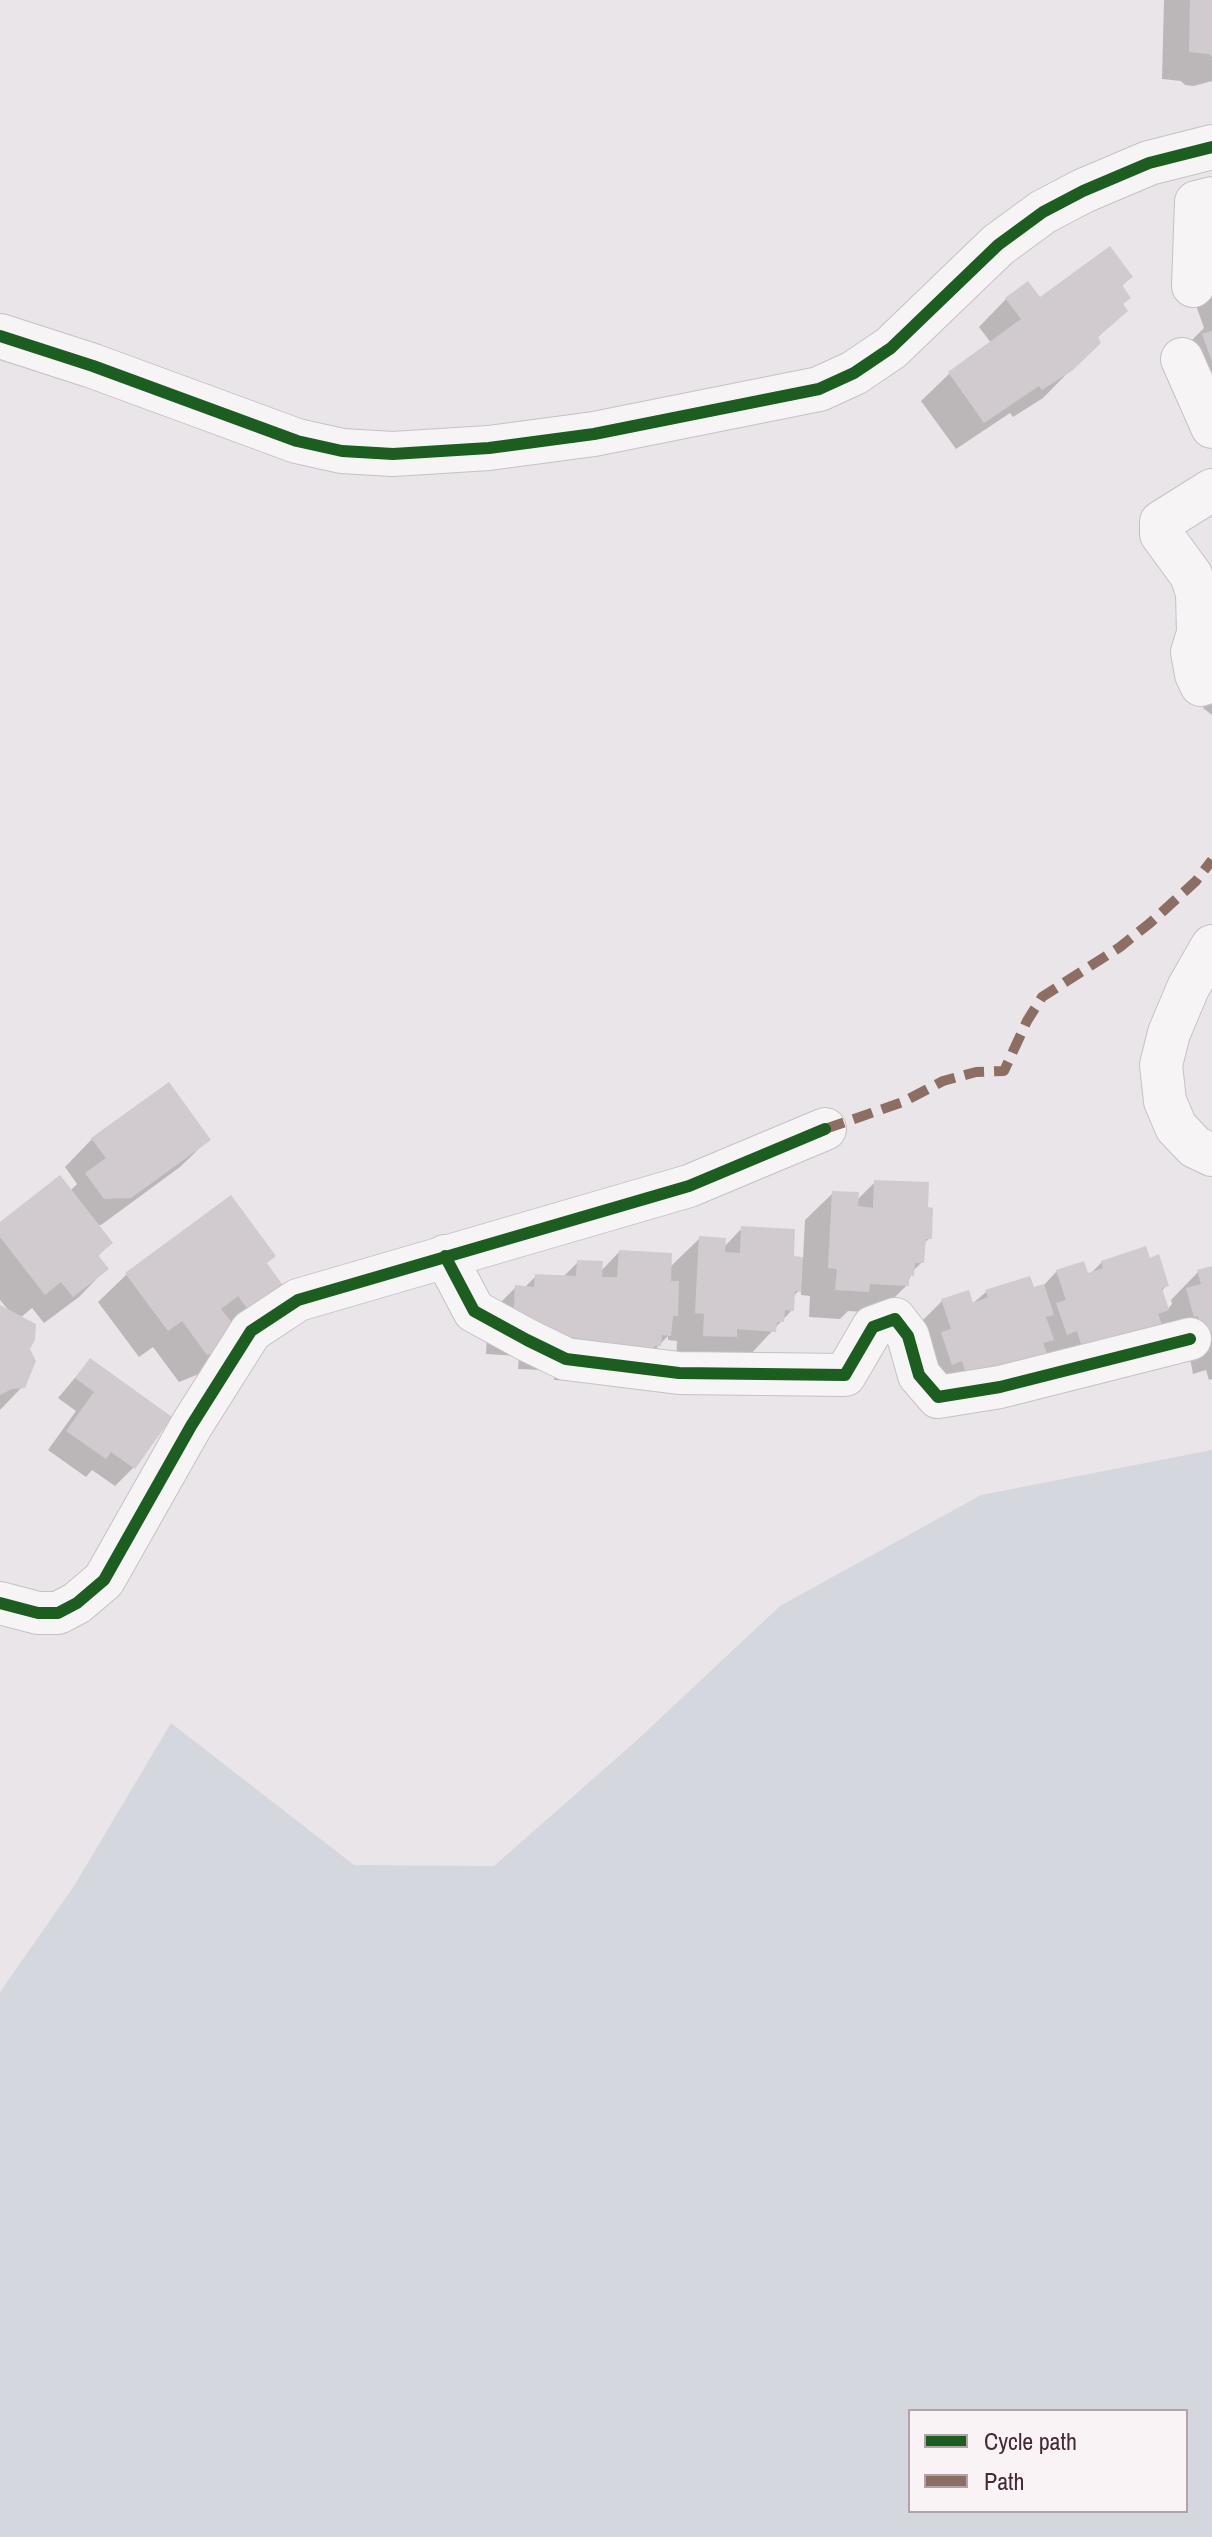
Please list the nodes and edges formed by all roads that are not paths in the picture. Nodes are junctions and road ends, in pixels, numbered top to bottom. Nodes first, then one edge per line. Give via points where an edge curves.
1 (1212, 147) edge
2 (1212, 198) edge
3 (1193, 286) dead end
4 (0, 336) edge
5 (1182, 359) dead end
6 (1212, 427) edge
7 (1212, 490) edge
8 (1201, 685) dead end
9 (1212, 946) edge
10 (825, 1129) dead end
11 (1212, 1155) edge
12 (445, 1256) junction
13 (1190, 1339) dead end
14 (0, 1603) edge

1 - 4 street via 1149,163 1043,212 998,245 891,348 819,389 594,434 489,448 393,454 342,451 297,441
2 - 3 street via 1196,202
5 - 6 street
7 - 8 street via 1161,522 1161,534 1191,575 1197,593 1198,633 1192,652
9 - 11 street via 1188,988 1161,1065 1165,1101 1176,1127 1195,1147
10 - 12 street via 689,1186
12 - 13 street via 474,1311 566,1359 679,1373 845,1375 873,1327 895,1319 908,1336 919,1375 938,1397 1000,1387
12 - 14 street via 298,1300 251,1331 104,1580 58,1613

